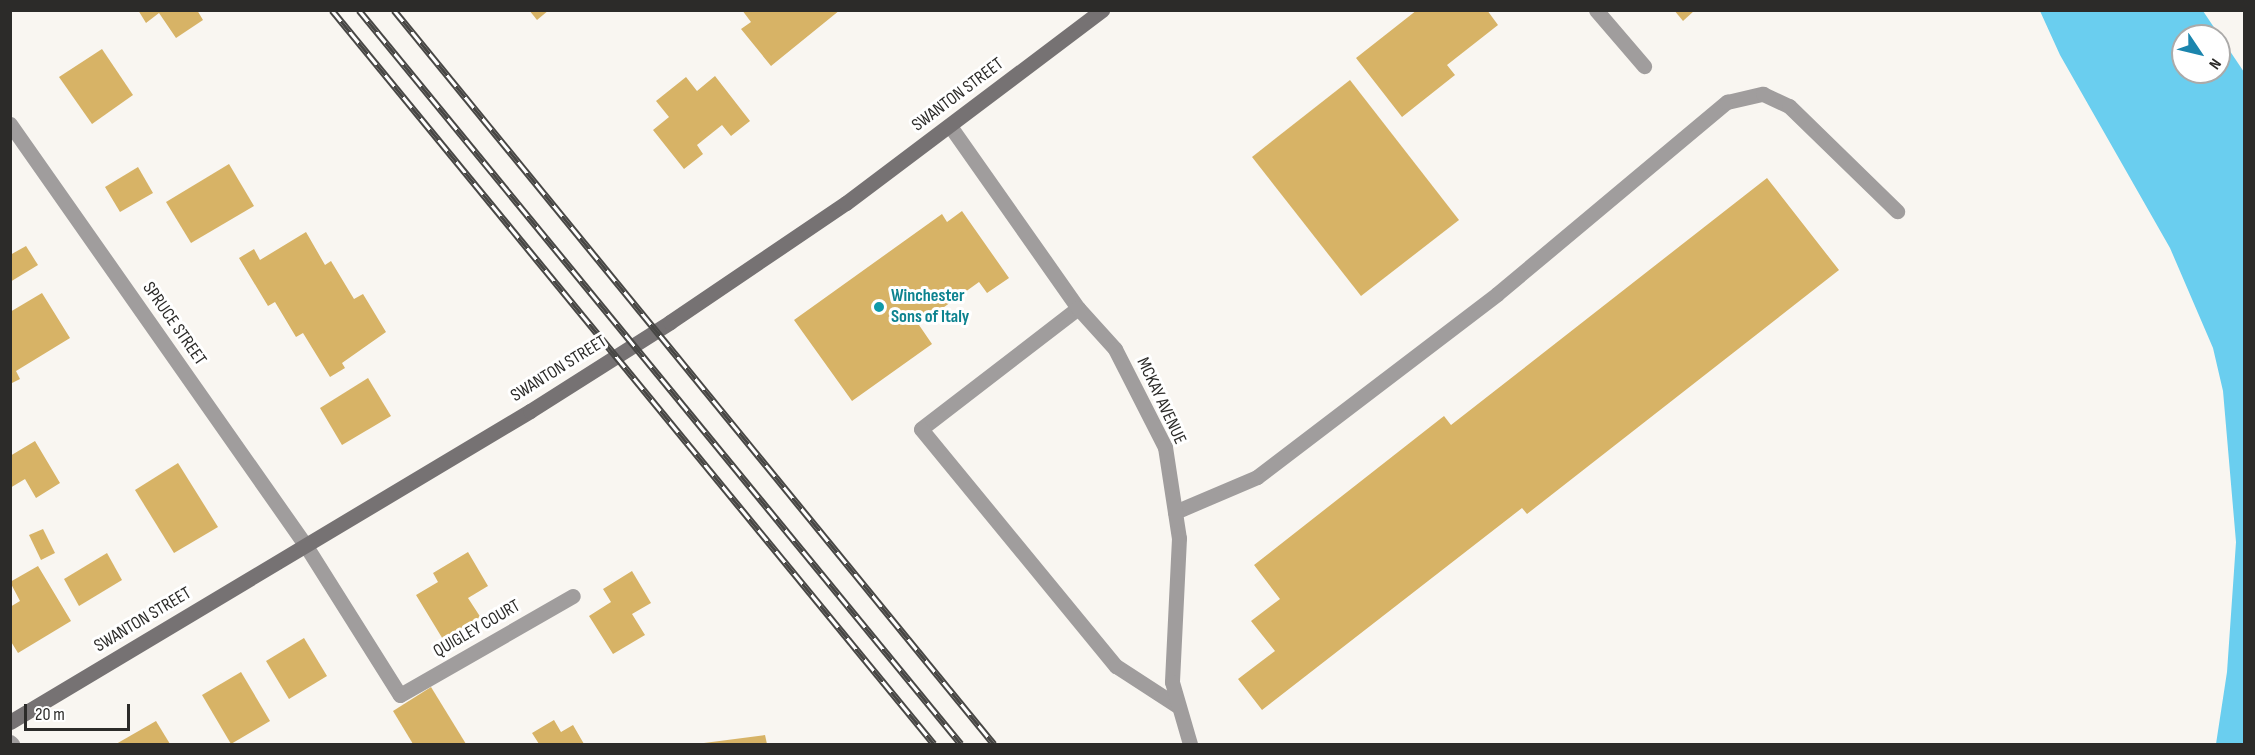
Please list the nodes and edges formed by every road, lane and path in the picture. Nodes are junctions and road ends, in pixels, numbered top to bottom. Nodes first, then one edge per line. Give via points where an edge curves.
1 (1102, 10) edge
2 (1596, 10) edge
3 (1644, 66) dead end
4 (10, 123) edge
5 (950, 126) junction
6 (1897, 211) dead end
7 (1078, 308) junction
8 (1175, 512) junction
9 (306, 546) junction
10 (573, 596) dead end
11 (400, 695) joint
12 (1176, 705) junction
13 (10, 722) edge
14 (1190, 744) edge

1 - 5 street, SWANTON STREET
2 - 3 street
4 - 9 street, SPRUCE STREET
5 - 7 street, MCKAY AVENUE
5 - 9 street, SWANTON STREET via 846,203 670,322
6 - 8 street via 1788,106 1763,94 1727,102 1497,294 1257,477
7 - 8 street, MCKAY AVENUE via 1114,349 1166,447
7 - 12 street via 921,429 1116,666
8 - 12 street, MCKAY AVENUE via 1179,575 1171,648
9 - 11 street, SPRUCE STREET
9 - 13 street, SWANTON STREET
10 - 11 street, QUIGLEY COURT
12 - 14 street, MCKAY AVENUE

